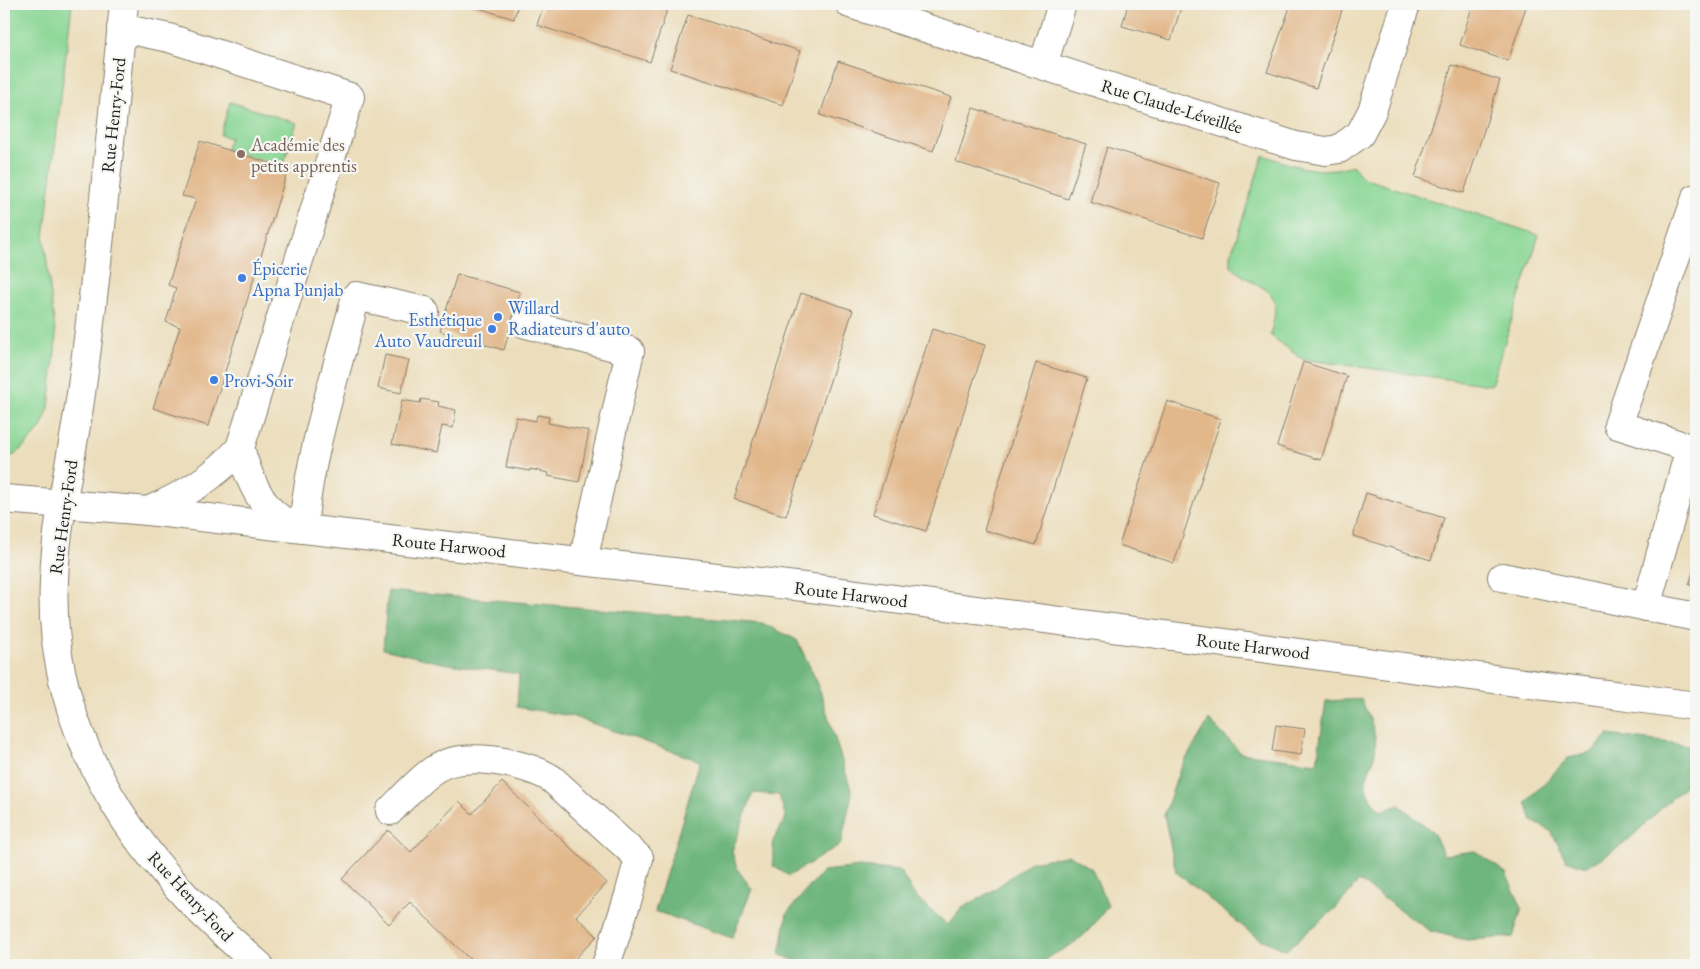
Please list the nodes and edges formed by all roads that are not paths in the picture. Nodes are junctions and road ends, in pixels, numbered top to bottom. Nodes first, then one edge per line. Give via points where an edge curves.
1 (850, 4) edge
2 (1062, 4) edge
3 (1406, 4) edge
4 (122, 16) edge
5 (1043, 65) junction
6 (1696, 198) edge
7 (425, 311) dead end
8 (526, 324) dead end
9 (240, 448) junction
10 (4, 499) edge
11 (63, 505) junction
12 (148, 511) junction
13 (303, 529) junction
14 (583, 561) junction
15 (1502, 577) dead end
16 (1646, 607) junction
17 (1696, 617) edge
18 (1696, 706) edge
19 (390, 811) dead end
20 (259, 965) edge
21 (606, 965) edge

1 - 5 street, Rue Claude-Léveillée
2 - 5 street
3 - 5 street, Rue Claude-Léveillée via 1366,125 1351,142 1339,149 1326,151 1296,146
4 - 9 street via 176,40 350,97
4 - 11 street, Rue Henry-Ford via 82,388
6 - 16 street via 1618,425 1690,448
7 - 13 street via 356,296 313,466
8 - 14 street via 630,352
9 - 12 street via 207,480
9 - 13 street via 250,479 268,508 289,526
10 - 11 street, Route Harwood
11 - 12 street, Route Harwood
11 - 20 street, Rue Henry-Ford via 53,613 65,689 82,740 102,785 152,857 181,891
12 - 13 street, Route Harwood
13 - 14 street, Route Harwood
14 - 18 street, Route Harwood via 1121,628
15 - 16 street
16 - 17 street
19 - 21 street via 421,780 449,763 468,760 505,762 538,770 552,779 639,858

